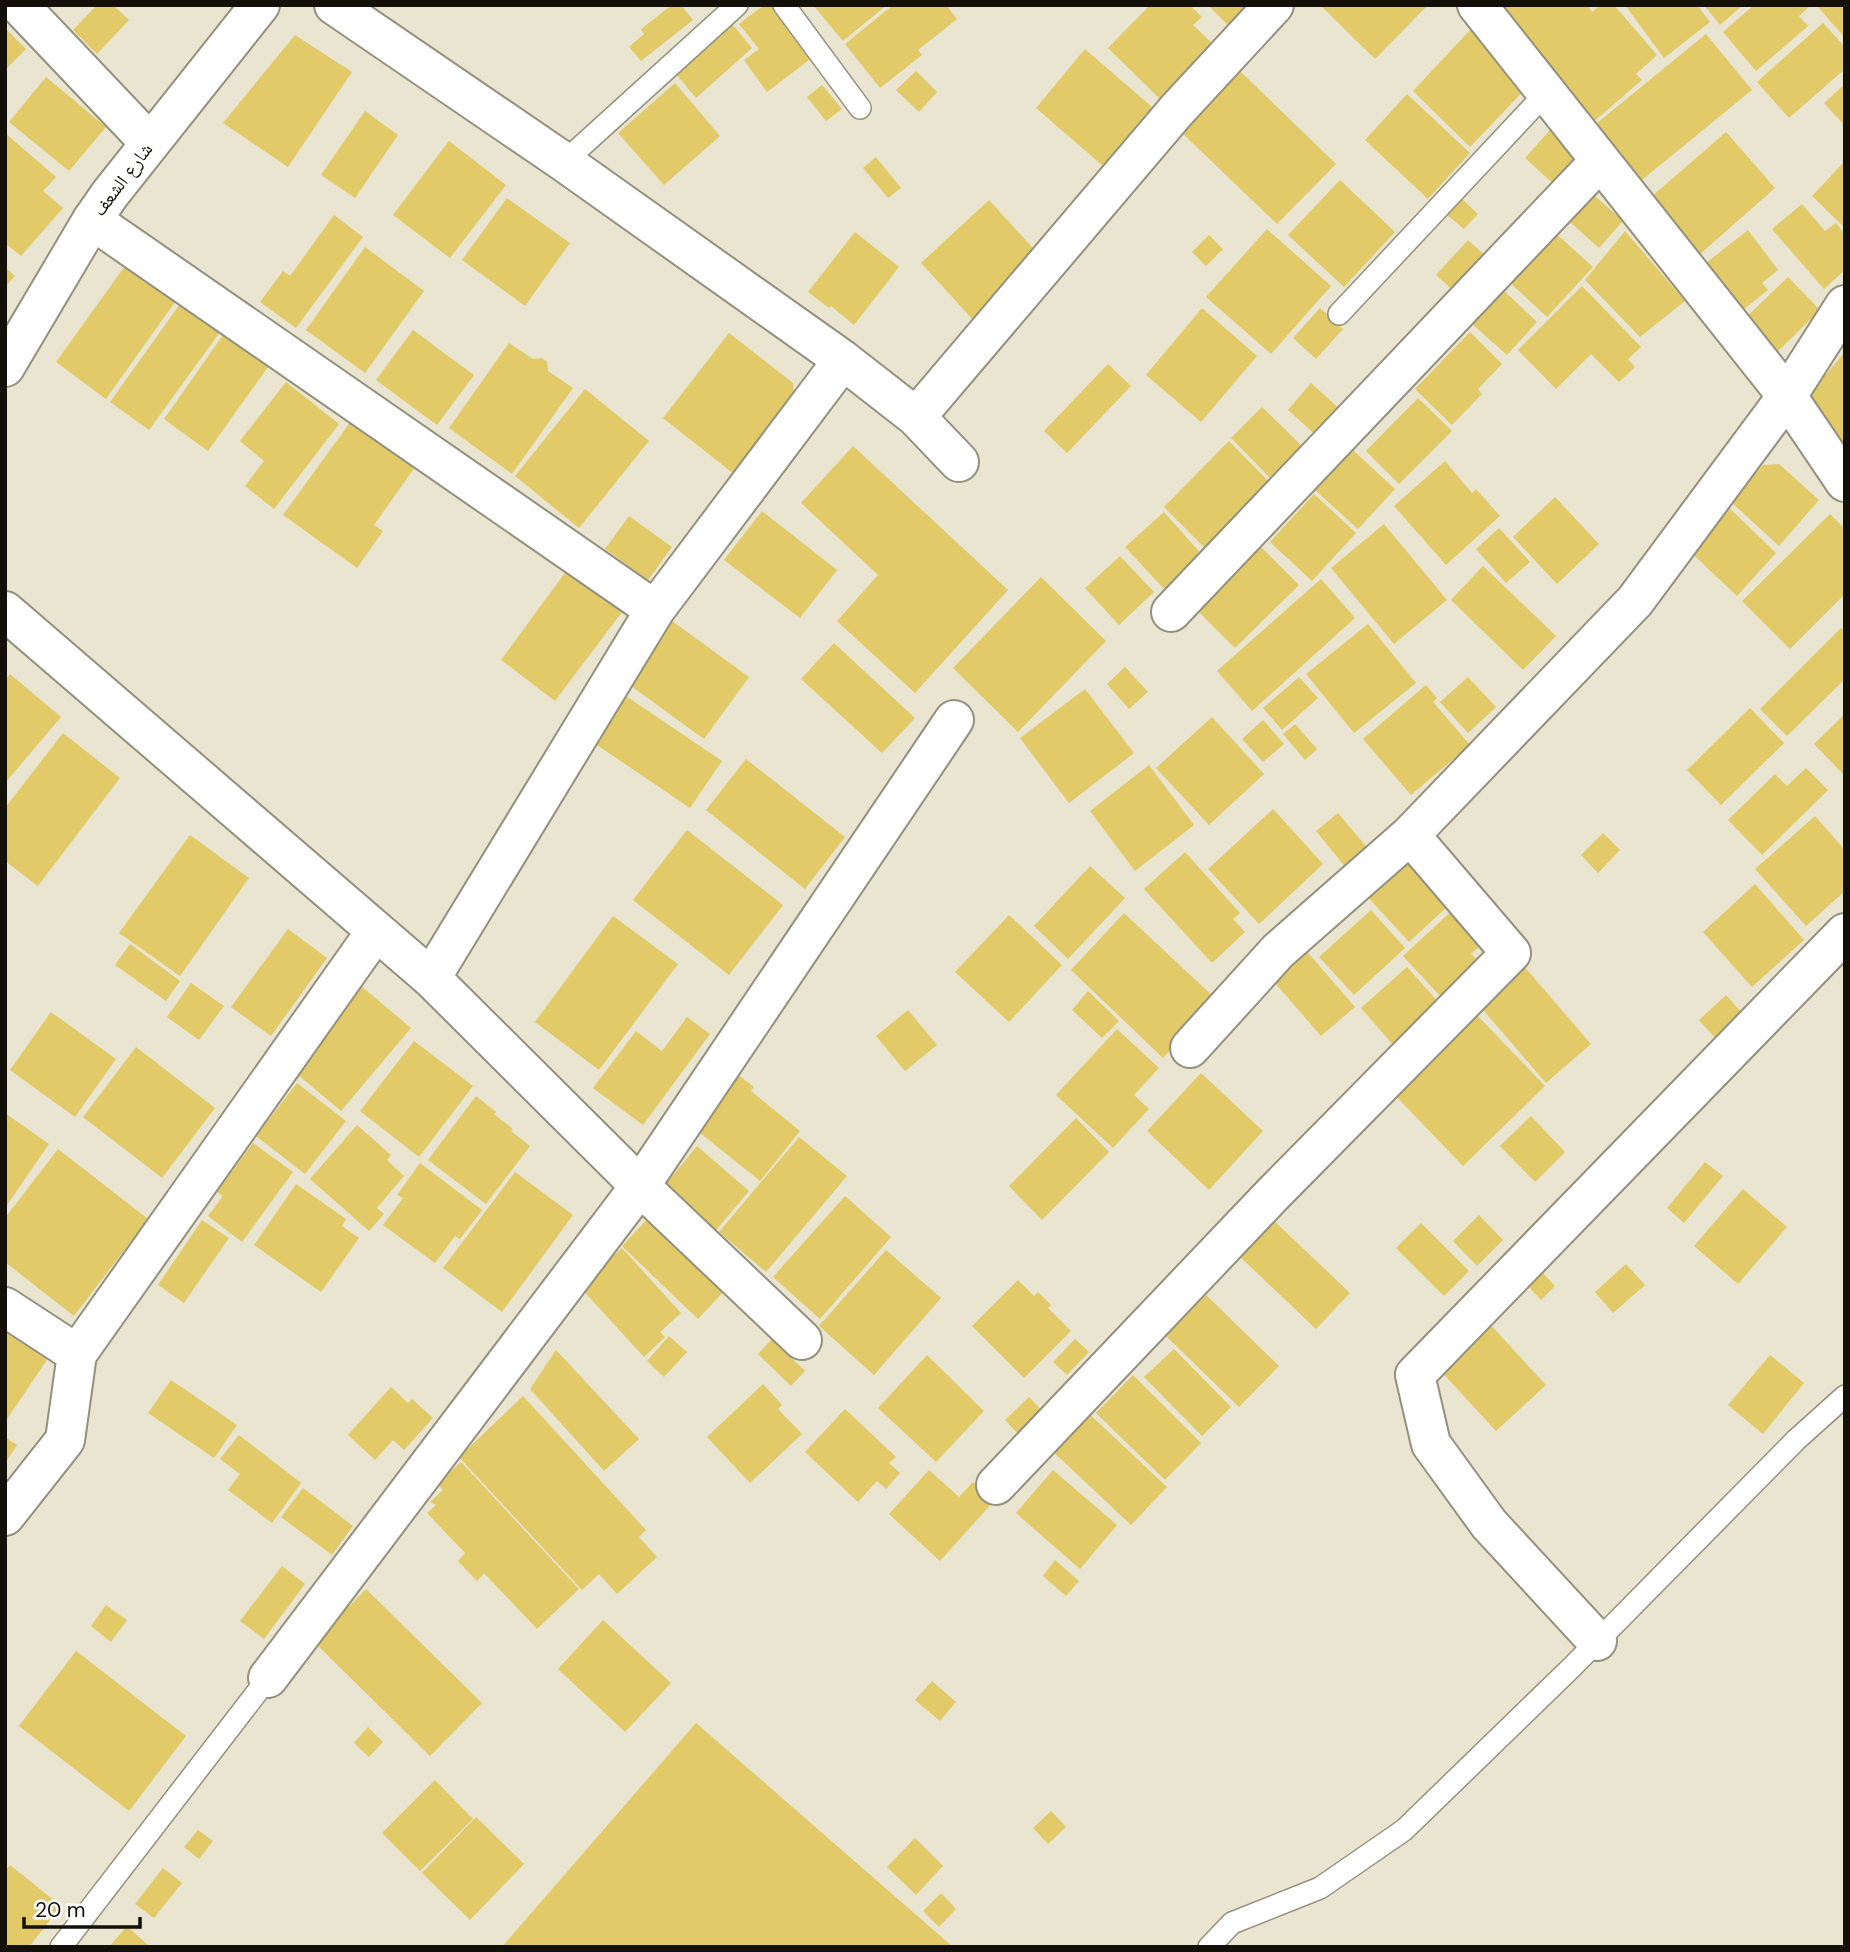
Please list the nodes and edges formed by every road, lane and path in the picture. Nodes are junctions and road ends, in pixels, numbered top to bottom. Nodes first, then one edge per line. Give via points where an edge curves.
1 (19, 5) edge
2 (260, 5) edge
3 (334, 5) edge
4 (737, 5) edge
5 (784, 5) edge
6 (1274, 5) edge
7 (1477, 5) edge
8 (1546, 93) junction
9 (860, 108) dead end
10 (149, 142) junction
11 (1600, 161) junction
12 (564, 162) junction
13 (92, 220) junction
14 (1845, 305) edge
15 (1339, 314) dead end
16 (843, 360) junction
17 (5, 367) edge
18 (1787, 396) junction
19 (916, 417) junction
20 (960, 462) dead end
21 (1845, 482) edge
22 (655, 610) junction
23 (5, 611) edge
24 (1171, 612) dead end
25 (954, 720) dead end
26 (1410, 835) junction
27 (376, 931) junction
28 (1845, 933) edge
29 (431, 978) junction
30 (1190, 1048) dead end
31 (640, 1186) junction
32 (5, 1307) edge
33 (802, 1340) dead end
34 (77, 1354) junction
35 (1845, 1396) edge
36 (996, 1485) dead end
37 (5, 1516) edge
38 (1597, 1641) junction
39 (268, 1678) joint
40 (61, 1947) edge
41 (1209, 1947) edge

1 - 10 street
2 - 10 street, شارع الشعف
3 - 12 street
4 - 12 lane
5 - 9 lane
6 - 19 street via 1176,111
7 - 8 street
8 - 11 street
8 - 15 lane
10 - 13 street, شارع الشعف
11 - 18 street
11 - 24 street
12 - 16 street
13 - 17 street, شارع الشعف
13 - 22 street
14 - 18 street
16 - 19 street
16 - 22 street
18 - 21 street
18 - 26 street via 1635,601
19 - 20 street
22 - 29 street
23 - 27 street
25 - 31 street
26 - 30 street via 1278,951
26 - 36 street via 1511,953
27 - 29 street
27 - 34 street
28 - 38 street via 1415,1375 1431,1444 1489,1524
29 - 31 street
31 - 33 street
31 - 39 street
32 - 34 street
34 - 37 street via 65,1440
35 - 38 lane via 1786,1449
38 - 41 lane via 1404,1830 1320,1888 1232,1923
39 - 40 lane

